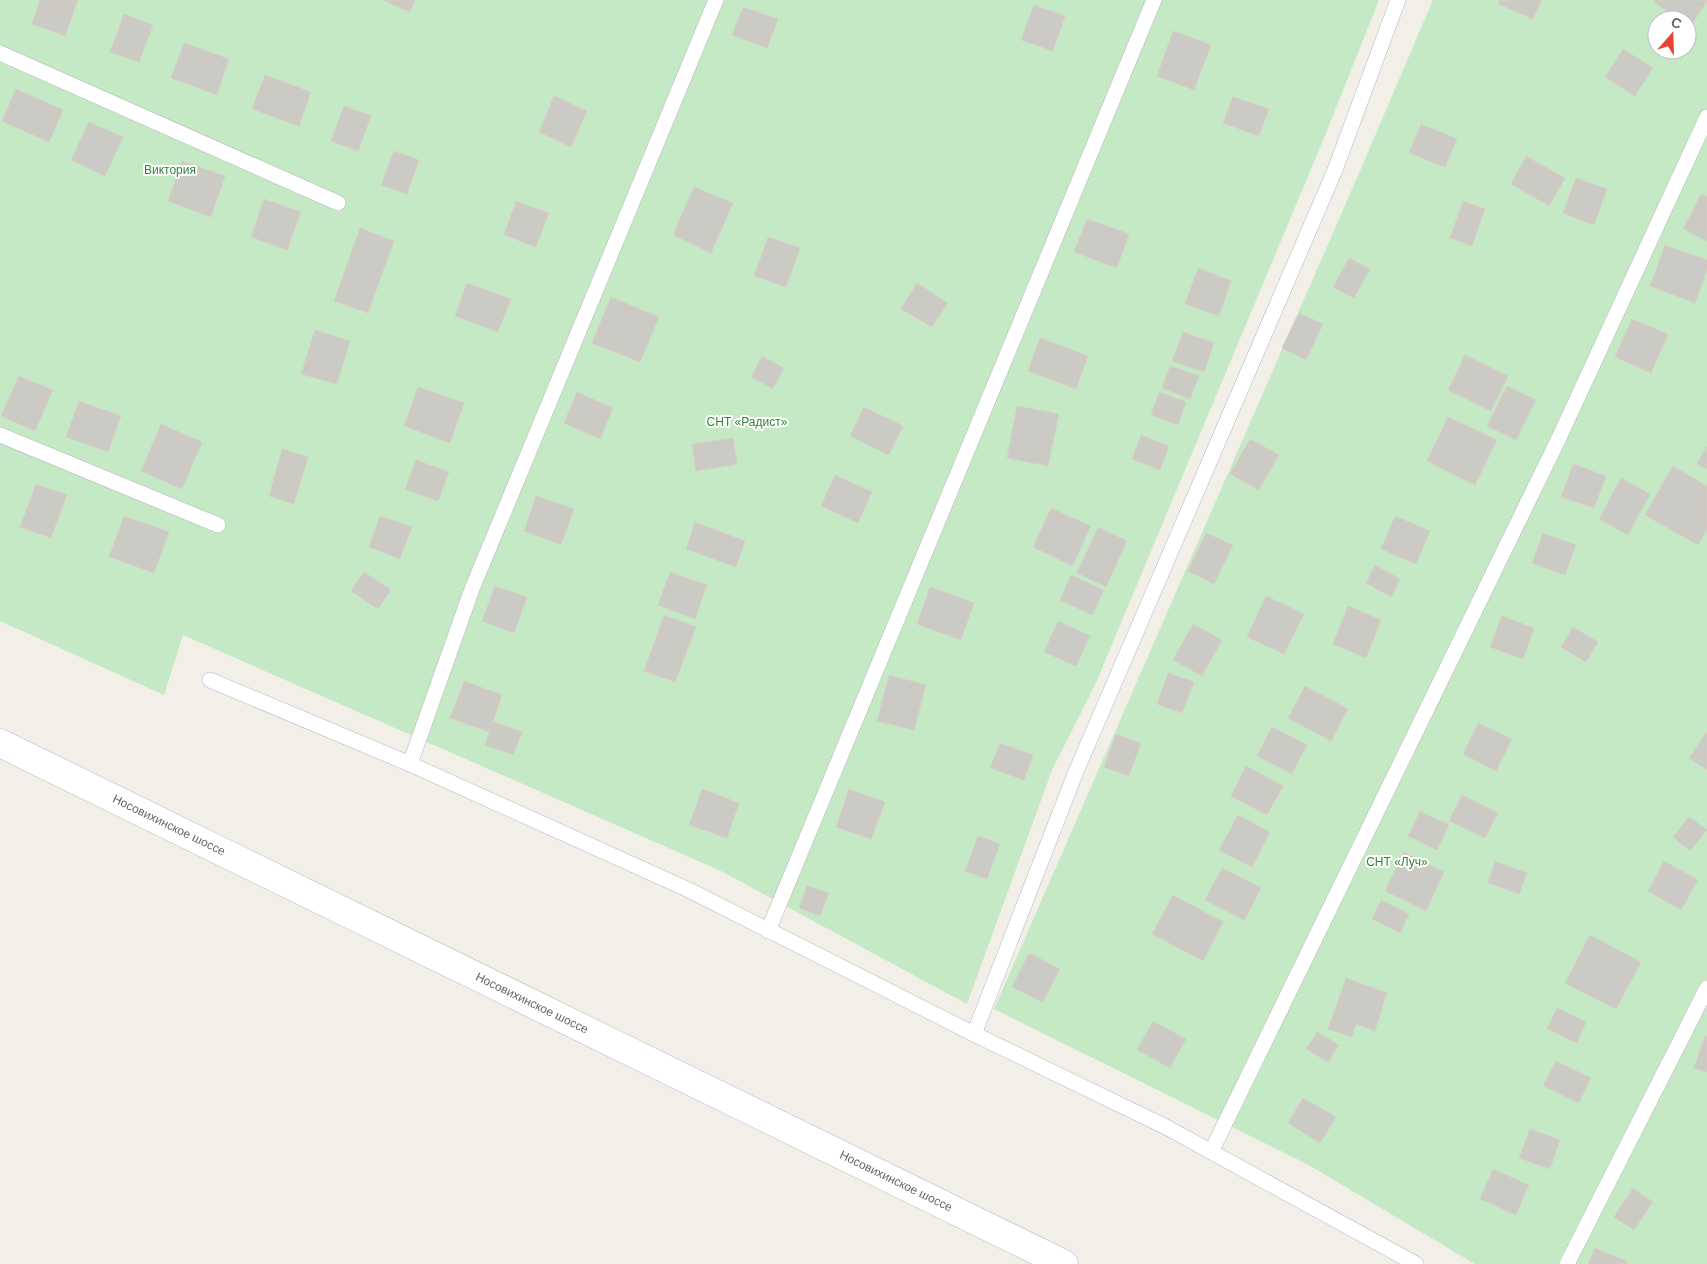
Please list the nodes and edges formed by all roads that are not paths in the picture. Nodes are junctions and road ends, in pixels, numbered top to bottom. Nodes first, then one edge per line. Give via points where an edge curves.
1 (716, 0) edge
2 (1154, 0) edge
3 (1398, 0) edge
4 (0, 53) edge
5 (1707, 117) edge
6 (338, 203) dead end
7 (0, 435) edge
8 (218, 525) dead end
9 (210, 680) dead end
10 (0, 743) edge
11 (410, 764) junction
12 (768, 931) junction
13 (1707, 988) edge
14 (974, 1034) junction
15 (1211, 1152) junction
16 (1064, 1264) edge
17 (1416, 1264) edge
18 (1566, 1264) edge

1 - 11 lane via 472,589
2 - 12 lane
3 - 14 lane via 1335,170 1075,774
4 - 6 lane
5 - 15 lane via 1554,447
7 - 8 lane
9 - 11 lane
10 - 16 main road, Носовихинское шоссе
11 - 12 lane via 689,890
12 - 14 lane
13 - 18 lane
14 - 15 lane
15 - 17 lane

